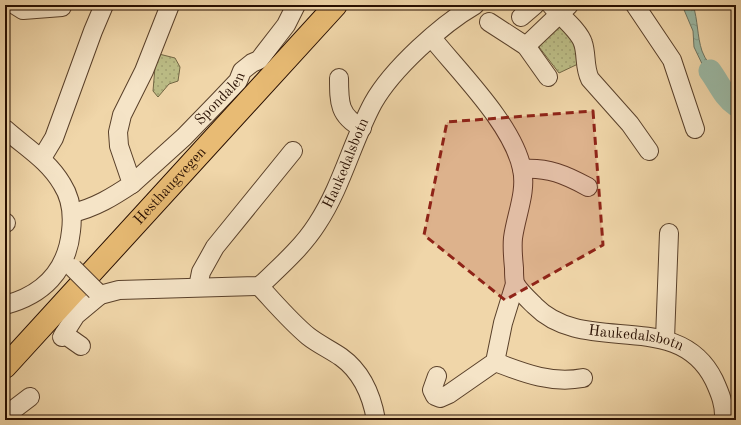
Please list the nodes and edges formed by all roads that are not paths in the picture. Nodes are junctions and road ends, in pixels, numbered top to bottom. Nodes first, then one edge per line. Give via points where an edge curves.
1 (16, 5) edge
2 (104, 5) edge
3 (170, 5) edge
4 (296, 5) edge
5 (336, 5) edge
6 (475, 5) edge
7 (535, 5) edge
8 (634, 5) edge
9 (62, 8) dead end
10 (560, 8) edge
11 (5, 9) edge
12 (521, 17) dead end
13 (489, 22) dead end
14 (432, 38) junction
15 (526, 46) junction
16 (548, 76) dead end
17 (339, 78) dead end
18 (362, 128) junction
19 (5, 129) edge
20 (695, 129) dead end
21 (293, 151) dead end
22 (649, 151) dead end
23 (42, 158) junction
24 (522, 169) junction
25 (132, 184) junction
26 (588, 187) dead end
27 (72, 213) junction
28 (669, 233) dead end
29 (69, 264) junction
30 (516, 284) junction
31 (259, 286) junction
32 (198, 287) junction
33 (98, 293) junction
34 (5, 306) edge
35 (665, 339) junction
36 (81, 346) dead end
37 (495, 362) junction
38 (5, 367) edge
39 (437, 376) dead end
40 (583, 378) dead end
41 (30, 397) dead end
42 (5, 416) edge
43 (376, 420) edge
44 (724, 420) edge

1 - 9 street via 23,10
1 - 11 street
2 - 23 street via 92,31 54,138
3 - 25 street via 144,71 122,115 118,132 119,146
4 - 25 street, Spondalen via 283,30 259,60 242,71 238,81 218,102 174,147
5 - 38 main road, Hesthaugvegen
6 - 14 street, Haukedalsbotn
7 - 12 street
8 - 20 street via 672,60
10 - 15 street
10 - 22 street via 581,38 586,72 590,79 630,124
13 - 15 street
14 - 18 street, Haukedalsbotn via 383,88
14 - 24 street via 501,122 511,138
15 - 16 street
17 - 18 street via 340,105 345,116
18 - 31 street, Haukedalsbotn via 330,201 317,224 280,268
19 - 23 street
21 - 32 street via 215,247 201,272
23 - 27 street via 63,185
24 - 26 street via 552,170
24 - 30 street via 523,187 513,237
25 - 27 street, Spondalen via 111,198 83,211
27 - 29 street
28 - 35 street
29 - 33 street, bridge
29 - 34 street via 28,298
30 - 35 street, Haukedalsbotn via 535,306 548,317 564,325
30 - 37 street via 503,323
31 - 32 street
31 - 43 street via 297,327 344,359 353,369 370,394
32 - 33 street
33 - 36 street via 76,315 63,335
35 - 44 street, Haukedalsbotn via 686,348 700,358 719,390
37 - 39 street via 440,398 435,396 432,390
37 - 40 street via 538,377 560,381
41 - 42 street

